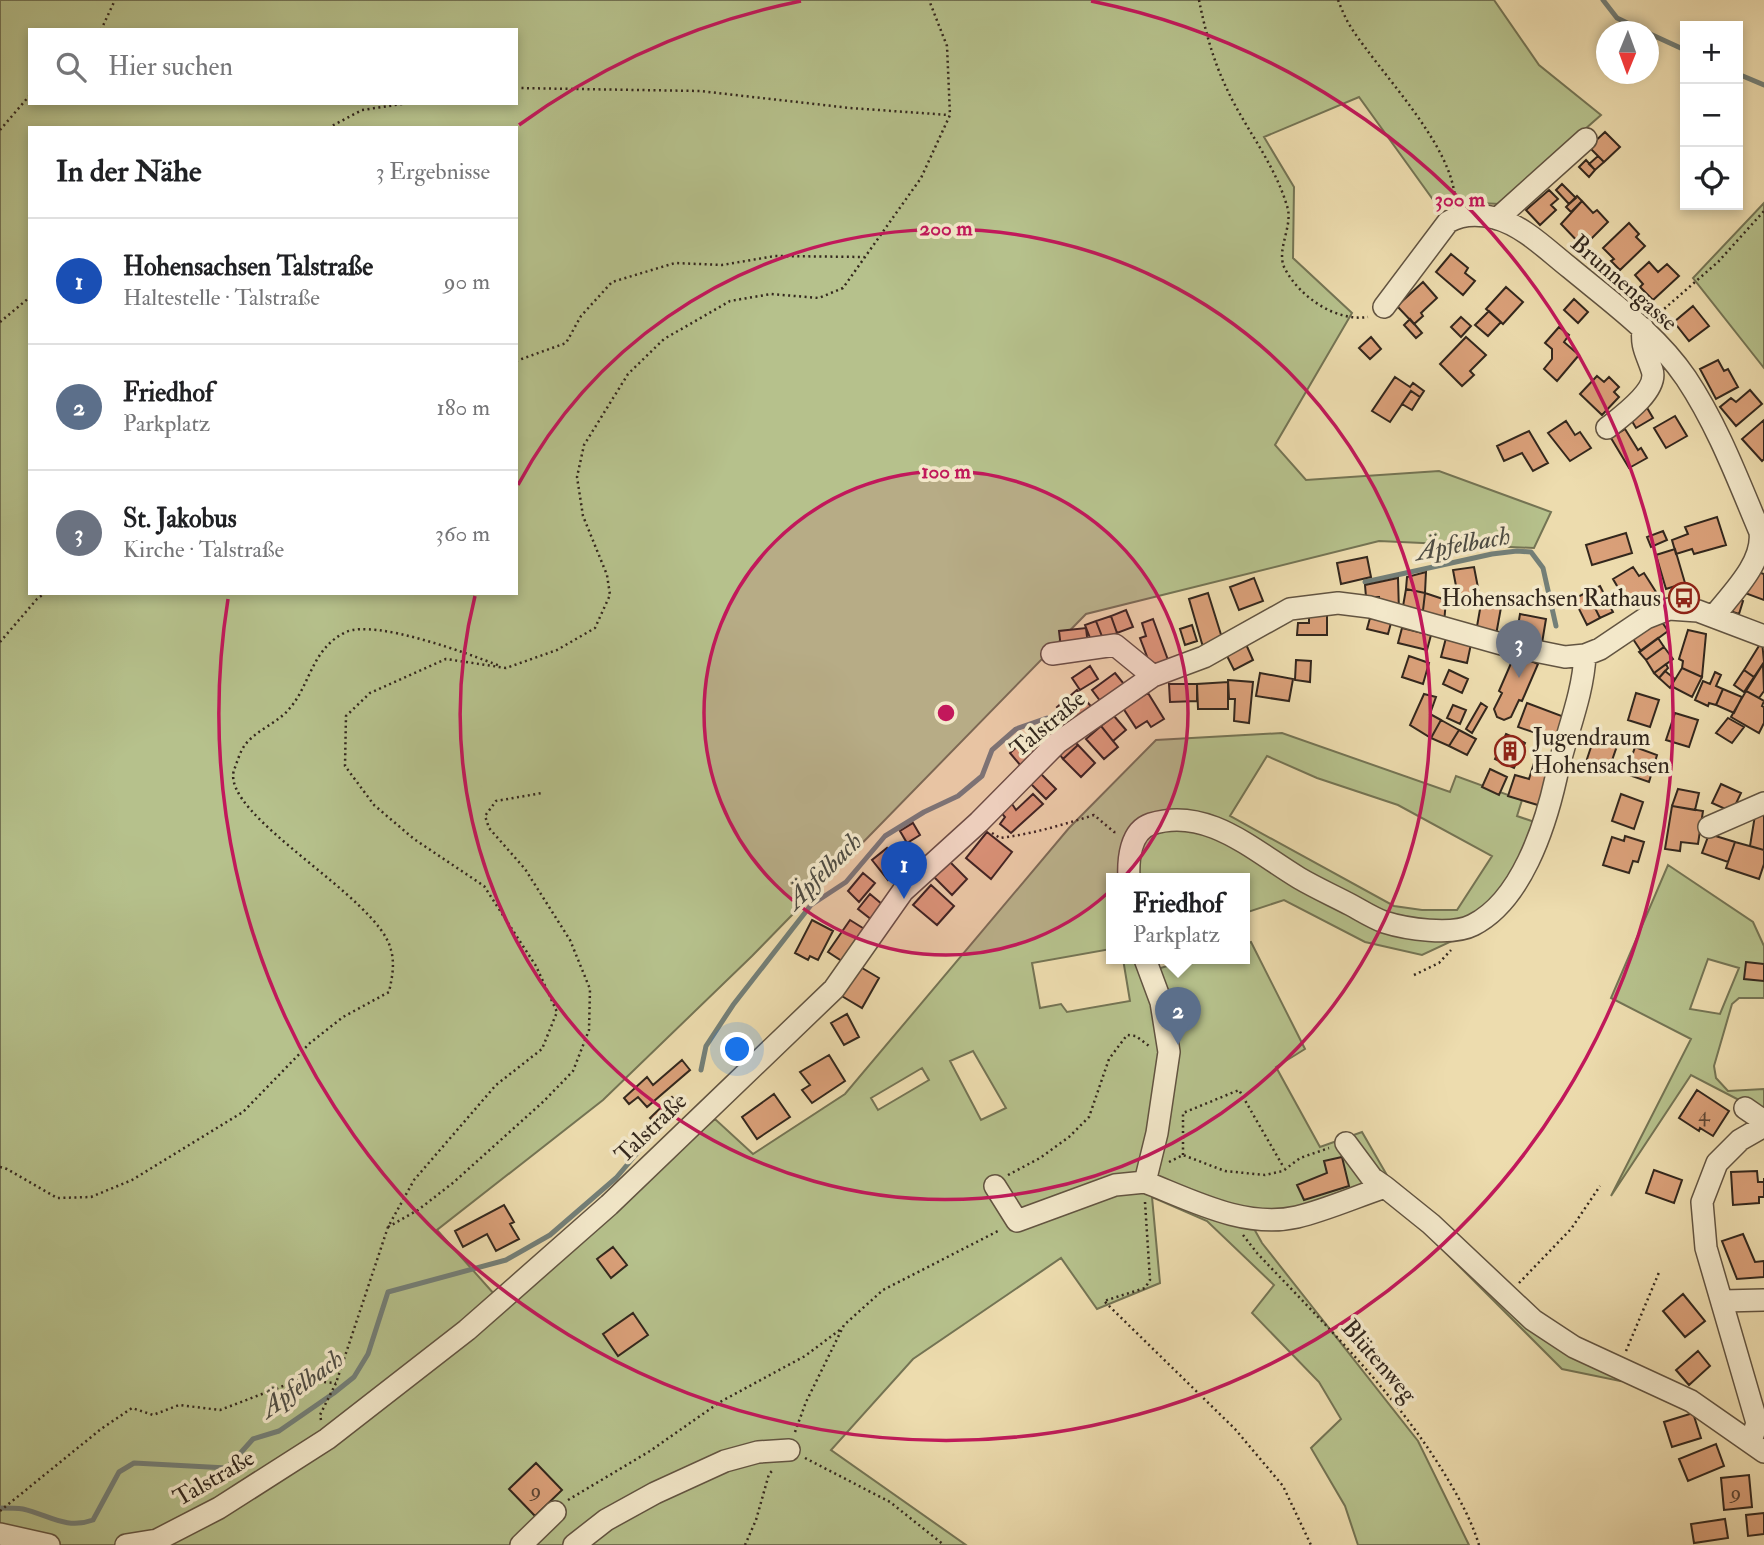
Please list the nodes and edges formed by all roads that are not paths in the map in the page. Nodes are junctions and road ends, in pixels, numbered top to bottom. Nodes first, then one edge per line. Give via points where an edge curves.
1 (1586, 139) dead end
2 (1497, 219) junction
3 (1384, 307) road end
4 (1643, 328) junction
5 (1607, 428) dead end
6 (1714, 616) junction
7 (1764, 636) edge
8 (1052, 654) dead end
9 (1585, 654) junction
10 (1153, 676) junction
11 (1764, 803) edge
12 (1709, 827) dead end
13 (1129, 873) edge
14 (1147, 964) edge
15 (1745, 1108) dead end
16 (1764, 1124) edge
17 (1346, 1143) dead end
18 (1146, 1176) junction
19 (995, 1186) road end
20 (1385, 1187) junction
21 (1764, 1300) edge
22 (1723, 1301) junction
23 (1758, 1447) edge
24 (789, 1450) road end
25 (555, 1512) road end
26 (1, 1533) edge
27 (49, 1545) edge
28 (127, 1545) edge
29 (521, 1545) edge
30 (574, 1545) edge

1 - 2 street
2 - 3 street, Brunnengasse via 1480,215 1448,222
2 - 4 street, Brunnengasse via 1525,233
4 - 5 street via 1641,343 1654,374 1632,409
4 - 6 street, Brunnengasse via 1692,387 1726,452 1762,540 1747,577
6 - 7 street, Talstraße
6 - 9 street, Talstraße via 1683,609 1657,613
8 - 10 street, Talstraße via 1115,645
9 - 10 street, Talstraße via 1565,657 1505,645 1370,607 1338,603 1290,609 1204,657
9 - 13 street via 1584,680 1542,827 1516,886 1494,912 1467,927 1418,929 1383,922 1302,880 1228,833 1181,818 1146,826 1138,834 1130,852
10 - 28 street, Talstraße via 1057,743 903,891 834,989 609,1205 467,1330 327,1440 219,1508 158,1539
11 - 12 street
14 - 18 street via 1161,1002 1169,1052
15 - 16 street
16 - 22 street via 1717,1163 1702,1202 1706,1248
17 - 20 street via 1372,1178
18 - 19 street via 1017,1221
18 - 20 street via 1233,1215 1259,1219 1296,1217
20 - 23 street via 1533,1320 1574,1347 1690,1401
21 - 22 street
22 - 23 street via 1757,1423
24 - 30 street via 725,1461 655,1493
25 - 29 street
26 - 27 street

